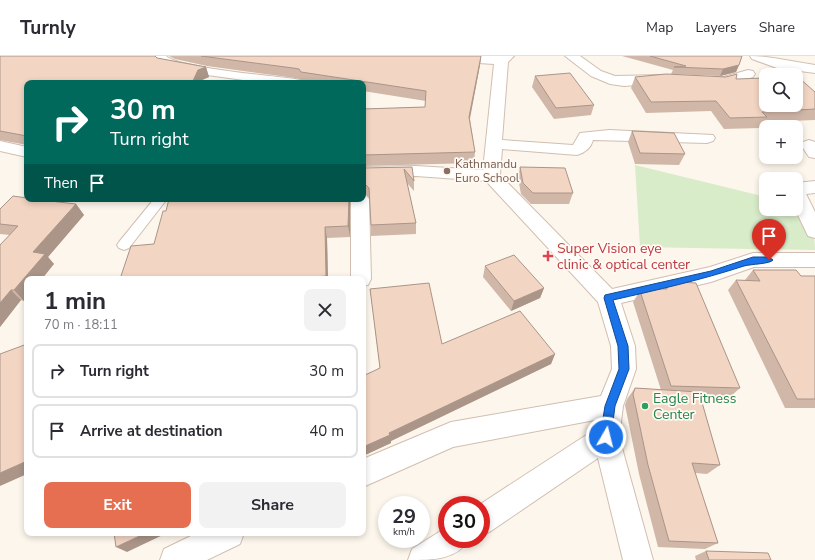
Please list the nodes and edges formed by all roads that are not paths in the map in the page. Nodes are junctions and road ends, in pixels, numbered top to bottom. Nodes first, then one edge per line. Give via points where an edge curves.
1 (158, 56) edge
2 (432, 56) edge
3 (572, 56) edge
4 (757, 56) edge
5 (504, 58) edge
6 (815, 69) edge
7 (233, 74) junction
8 (748, 74) dead end
9 (678, 79) edge
10 (217, 80) edge
11 (274, 80) edge
12 (692, 80) edge
13 (707, 138) dead end
14 (494, 144) junction
15 (0, 146) edge
16 (24, 151) edge
17 (366, 172) edge
18 (491, 176) junction
19 (815, 187) edge
20 (159, 202) edge
21 (360, 202) edge
22 (815, 231) edge
23 (124, 245) dead end
24 (815, 260) edge
25 (361, 276) edge
26 (608, 298) junction
27 (610, 406) junction
28 (606, 437) junction
29 (366, 472) edge
30 (490, 515) edge
31 (223, 536) edge
32 (441, 548) edge
33 (175, 560) edge
34 (423, 560) edge
35 (638, 560) edge

1 - 7 street via 166,63
2 - 5 street
3 - 9 street via 587,68 611,81 624,83
4 - 6 street via 777,64
5 - 14 street
7 - 10 street
7 - 11 street
8 - 12 street via 722,82
13 - 14 street via 586,136 584,144 577,150
14 - 18 street
15 - 16 street
17 - 18 street via 416,171
18 - 26 street
19 - 22 street via 798,188 797,194
20 - 23 lane
21 - 25 street
24 - 26 street via 753,260 711,274
26 - 27 street via 623,346 624,369
27 - 28 street
27 - 29 street via 451,435
28 - 30 street
28 - 35 street
31 - 33 street
32 - 34 street

